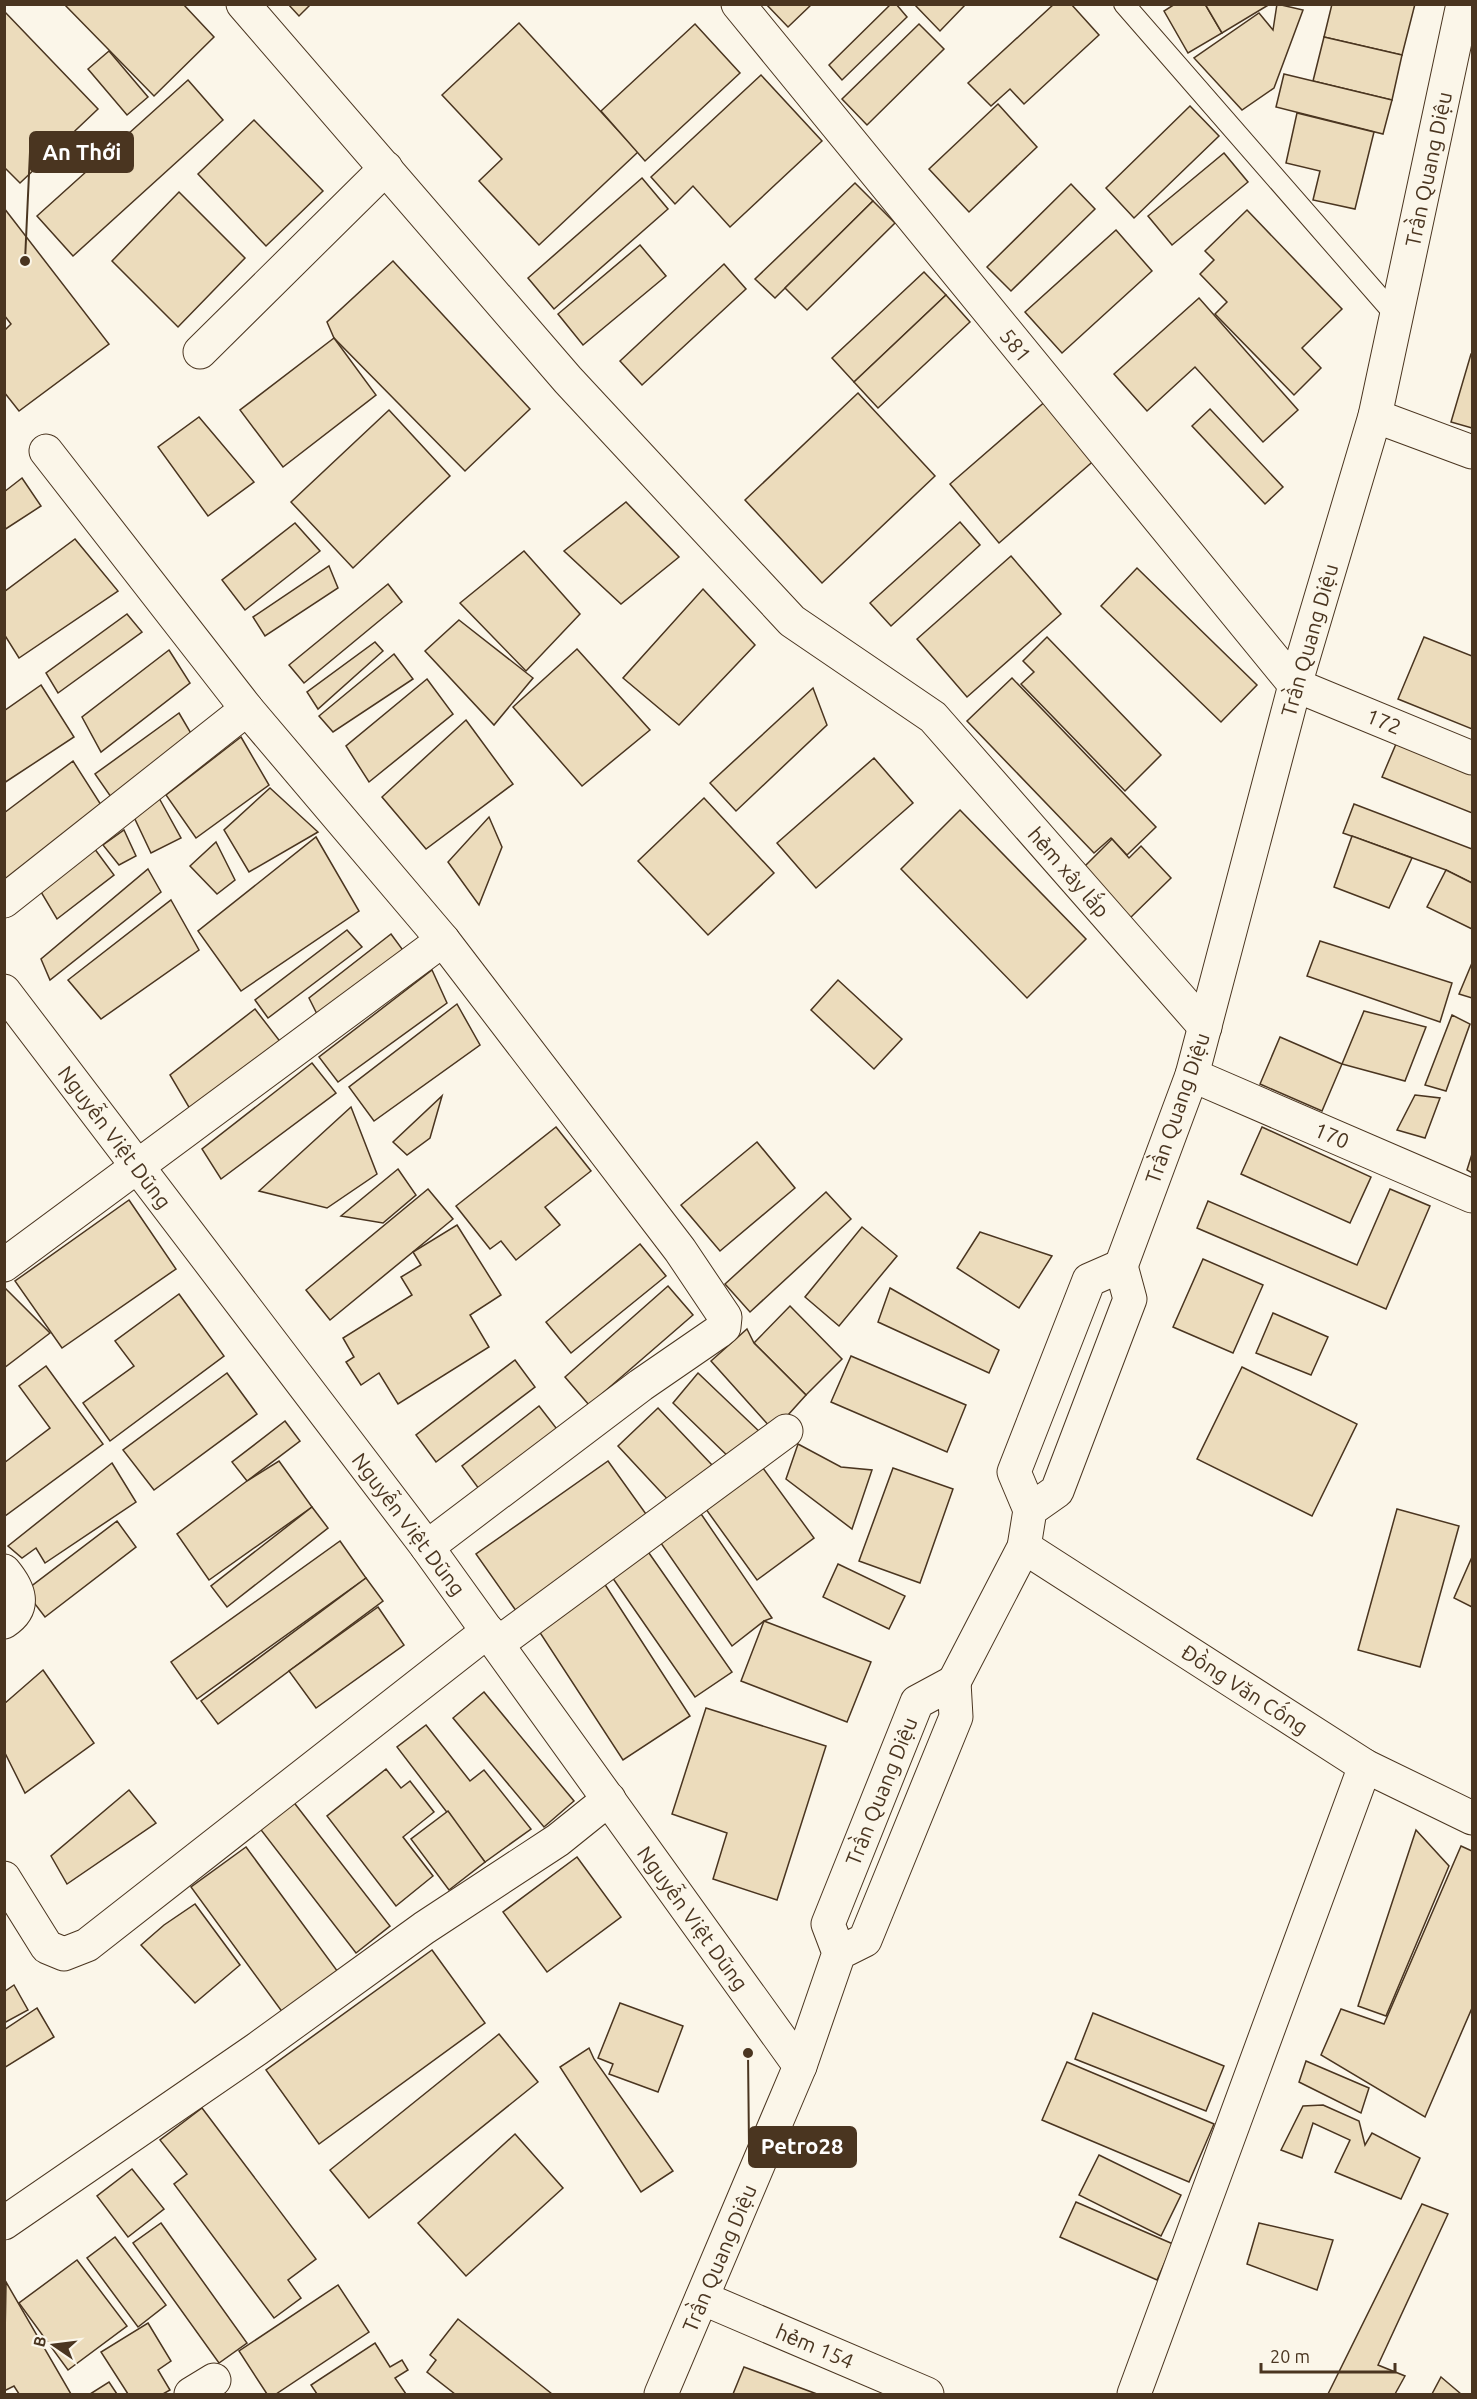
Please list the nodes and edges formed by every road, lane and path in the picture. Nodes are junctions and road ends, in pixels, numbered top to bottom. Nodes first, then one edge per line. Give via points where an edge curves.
1 (243, 4) edge
2 (738, 4) edge
3 (1124, 4) edge
4 (1463, 4) edge
5 (386, 168) junction
6 (1397, 317) junction
7 (200, 352) dead end
8 (1374, 416) junction
9 (46, 451) dead end
10 (1473, 452) edge
11 (1295, 685) junction
12 (247, 709) junction
13 (1473, 758) edge
14 (4, 901) edge
15 (443, 940) junction
16 (4, 991) edge
17 (1204, 1028) junction
18 (1192, 1075) junction
19 (137, 1166) junction
20 (1473, 1196) edge
21 (4, 1265) edge
22 (1121, 1266) junction
23 (786, 1431) dead end
24 (1030, 1510) junction
25 (427, 1547) junction
26 (1024, 1547) junction
27 (4, 1571) edge
28 (4, 1622) edge
29 (493, 1637) junction
30 (1365, 1766) junction
31 (609, 1799) junction
32 (1473, 1818) edge
33 (4, 1878) edge
34 (800, 2066) junction
35 (4, 2223) edge
36 (702, 2298) junction
37 (661, 2394) edge
38 (927, 2394) edge
39 (1134, 2394) edge

1 - 5 street, hẻm xây lắp
2 - 11 street, 581
3 - 6 lane
4 - 6 street, Trần Quang Diệu
5 - 7 street
5 - 17 street, hẻm xây lắp via 568,380 792,621 933,717
6 - 8 street, Trần Quang Diệu
8 - 10 street
8 - 11 street, Trần Quang Diệu
9 - 12 street
11 - 13 street, 172
11 - 17 street, Trần Quang Diệu
12 - 14 street
12 - 15 street
15 - 19 street
15 - 25 street via 680,1250 723,1310 726,1322 718,1332 641,1385
16 - 19 street, Nguyễn Việt Dũng
17 - 18 street, Trần Quang Diệu
18 - 20 street, 170
18 - 22 street, Trần Quang Diệu
19 - 21 street
19 - 25 street, Nguyễn Việt Dũng
22 - 24 street via 1130,1299 1057,1491
22 - 24 street via 1089,1280 1014,1472
23 - 29 street
24 - 26 street, Trần Quang Diệu
25 - 29 street, Nguyễn Việt Dũng
26 - 30 street, Đồng Văn Cống
26 - 34 street, Trần Quang Diệu via 954,1682 956,1717 865,1940 839,1953
27 - 28 street via 16,1586 18,1608
29 - 31 street, Nguyễn Việt Dũng
29 - 33 street via 87,1945 64,1954 47,1947
30 - 32 street, Đồng Văn Cống
30 - 39 street
31 - 34 street, Nguyễn Việt Dũng
31 - 35 street via 558,1840 424,1928 257,2049
34 - 36 street, Trần Quang Diệu
36 - 37 street, Trần Quang Diệu
36 - 38 street, hẻm 154

